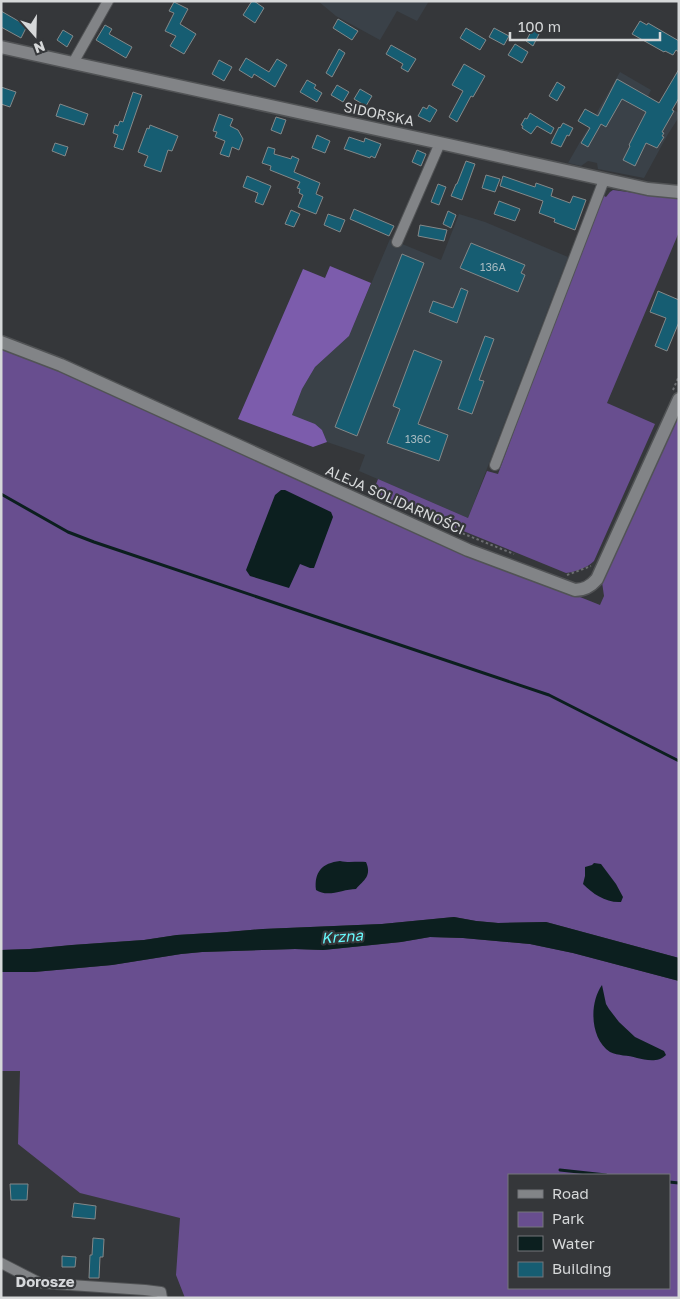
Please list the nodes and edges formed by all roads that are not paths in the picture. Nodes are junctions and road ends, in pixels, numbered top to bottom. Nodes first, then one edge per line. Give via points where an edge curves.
1 (108, 1) edge
2 (1, 46) edge
3 (73, 63) junction
4 (440, 143) junction
5 (604, 180) junction
6 (679, 192) edge
7 (397, 242) dead end
8 (1, 342) edge
9 (675, 396) edge
10 (495, 465) dead end
11 (1, 1263) edge
12 (162, 1298) edge

1 - 3 street
2 - 3 street, SIDORSKA
3 - 4 street, SIDORSKA
4 - 5 street, SIDORSKA
4 - 7 street
5 - 6 street, SIDORSKA
5 - 10 street
8 - 9 street, ALEJA SOLIDARNOŚCI via 70,369 468,550 575,590 587,587 597,579
11 - 12 street via 40,1283 153,1291 160,1292

